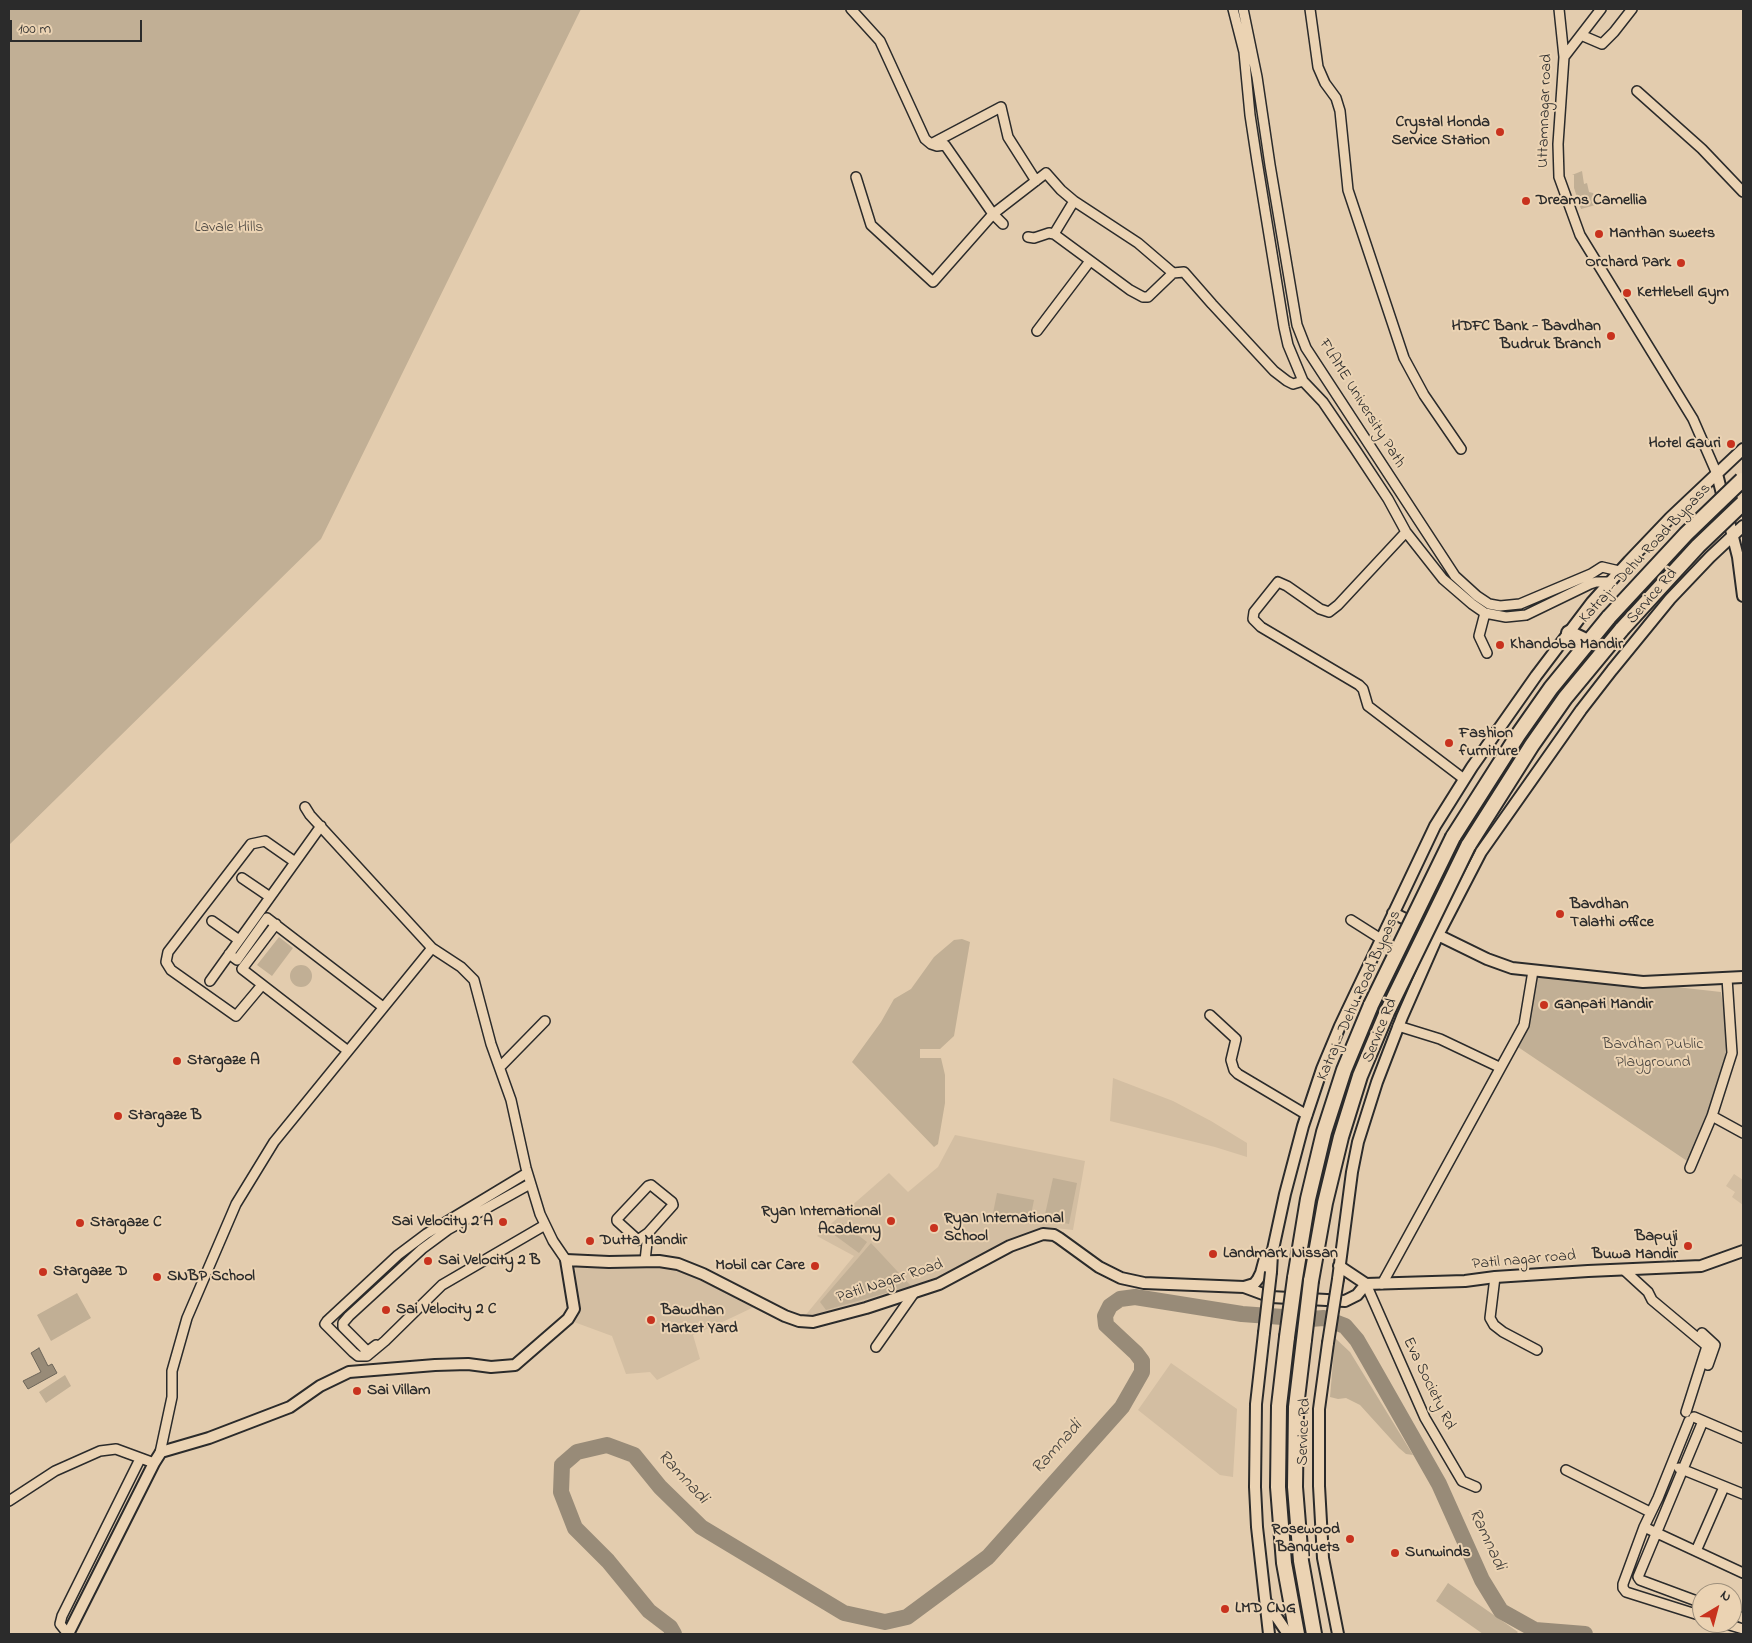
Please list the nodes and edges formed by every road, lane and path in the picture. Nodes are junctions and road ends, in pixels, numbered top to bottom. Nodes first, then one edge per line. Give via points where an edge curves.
1 (851, 9) edge
2 (1233, 9) edge
3 (1243, 9) edge
4 (1310, 9) edge
5 (1558, 9) edge
6 (1601, 9) edge
7 (1632, 9) edge
8 (1581, 35) junction
9 (1564, 57) junction
10 (1637, 92) dead end
11 (931, 144) junction
12 (856, 177) dead end
13 (1036, 181) junction
14 (1743, 192) edge
15 (1074, 201) junction
16 (993, 214) junction
17 (1003, 224) dead end
18 (1054, 234) junction
19 (1028, 237) dead end
20 (1090, 261) junction
21 (1174, 273) junction
22 (1037, 331) dead end
23 (1306, 346) junction
24 (1291, 352) junction
25 (1303, 381) junction
26 (1743, 449) edge
27 (1461, 450) dead end
28 (1717, 474) junction
29 (1743, 479) edge
30 (1743, 502) edge
31 (1743, 526) edge
32 (1406, 532) junction
33 (1732, 535) junction
34 (1740, 558) edge
35 (1602, 567) junction
36 (1619, 571) junction
37 (1596, 582) junction
38 (1609, 582) junction
39 (1743, 596) edge
40 (1485, 613) junction
41 (1569, 633) junction
42 (1588, 642) junction
43 (1487, 654) dead end
44 (1464, 780) junction
45 (305, 808) dead end
46 (321, 826) junction
47 (296, 862) junction
48 (242, 878) dead end
49 (270, 897) junction
50 (1393, 914) junction
51 (1351, 920) dead end
52 (212, 921) dead end
53 (276, 924) junction
54 (1438, 934) junction
55 (1381, 939) junction
56 (239, 940) junction
57 (432, 948) junction
58 (229, 954) junction
59 (1533, 971) junction
60 (1743, 977) edge
61 (1728, 978) junction
62 (210, 981) dead end
63 (262, 985) junction
64 (383, 1007) junction
65 (1210, 1015) dead end
66 (545, 1021) dead end
67 (1398, 1026) junction
68 (348, 1051) junction
69 (500, 1067) junction
70 (1499, 1067) junction
71 (1307, 1115) junction
72 (1712, 1116) junction
73 (1743, 1133) edge
74 (1690, 1168) dead end
75 (527, 1173) junction
76 (530, 1184) junction
77 (544, 1222) junction
78 (648, 1233) junction
79 (1743, 1251) edge
80 (1272, 1254) junction
81 (566, 1260) junction
82 (645, 1261) junction
83 (1340, 1266) junction
84 (1624, 1270) junction
85 (1495, 1277) junction
86 (1366, 1284) junction
87 (1382, 1284) junction
88 (1244, 1287) junction
89 (914, 1293) junction
90 (876, 1346) dead end
91 (1537, 1350) dead end
92 (1689, 1416) junction
93 (1703, 1421) junction
94 (1743, 1438) edge
95 (160, 1453) junction
96 (140, 1459) junction
97 (154, 1463) junction
98 (1668, 1465) junction
99 (1566, 1470) dead end
100 (1683, 1470) junction
101 (1476, 1487) dead end
102 (1724, 1487) junction
103 (1743, 1494) edge
104 (9, 1501) edge
105 (1650, 1512) junction
106 (1644, 1527) junction
107 (1657, 1532) junction
108 (1696, 1550) junction
109 (1743, 1573) edge
110 (1692, 1599) edge
111 (1265, 1600) junction
112 (1692, 1613) edge
113 (68, 1634) edge
114 (1269, 1634) edge
115 (1288, 1634) edge
116 (1297, 1634) edge
117 (1314, 1634) edge
118 (1338, 1634) edge

1 - 11 street via 880,41 925,139
2 - 24 street via 1244,52 1257,161
3 - 23 street, FLAME University Path via 1258,77 1297,325
4 - 27 street via 1318,67 1340,111 1348,190 1404,358
5 - 9 street, Uttamnagar road
6 - 8 street
7 - 8 street via 1602,44
8 - 9 street
9 - 28 street, Uttamnagar road via 1558,144 1559,177 1566,197 1580,235 1693,419
10 - 14 street via 1702,149
11 - 13 street via 1001,106 1008,137
11 - 16 street via 945,145
12 - 16 street via 871,225 933,282
13 - 15 street via 1046,173
13 - 16 street
15 - 18 street
15 - 21 street via 1138,243
16 - 17 street
18 - 19 street
18 - 20 street
20 - 21 street via 1143,297 1148,297
20 - 22 street
21 - 25 street via 1184,272 1189,276 1274,371 1294,384
23 - 24 street
23 - 35 street, FLAME University Path via 1455,576 1477,596 1488,604 1520,604
24 - 25 street
25 - 32 street via 1323,402 1388,499
26 - 28 street
28 - 33 street
28 - 36 street
29 - 42 highway, Katraj - Dehu Road Bypass, bridge via 1686,534
30 - 117 highway, Katraj - Dehu Road Bypass, bridge via 1622,629 1565,698 1532,745 1468,846 1387,1012 1360,1076 1325,1203 1296,1407 1295,1487 1301,1561
31 - 33 street, Service Rd
32 - 40 street via 1443,579
32 - 44 street via 1329,612 1278,582 1254,612 1254,619 1261,627 1359,685 1368,706
33 - 34 street
33 - 54 street, Service Rd via 1670,599 1581,710 1481,852
34 - 39 street
35 - 36 street
35 - 37 street
36 - 38 street
37 - 38 street
37 - 40 street via 1526,615 1506,617
38 - 41 street
40 - 43 street via 1479,636
41 - 42 highway
41 - 44 street
42 - 116 highway, Katraj - Dehu Road Bypass, bridge via 1518,735 1453,837 1372,1005 1344,1070 1324,1132 1308,1199 1295,1278 1279,1406 1278,1487 1284,1563
44 - 50 street via 1435,826
45 - 46 street
46 - 47 street
46 - 57 street
47 - 49 street
47 - 63 street via 265,841 251,844 168,952 166,962 171,970 236,1016
48 - 49 street
49 - 56 street
50 - 54 street
50 - 55 street
51 - 55 street
52 - 56 street
53 - 58 street via 267,918 237,960
53 - 63 street via 242,969
53 - 64 street
54 - 59 street via 1488,960
54 - 67 street, Service Rd
55 - 71 street via 1338,1030
56 - 58 street
57 - 64 street
57 - 69 street via 474,980
58 - 62 street
59 - 61 street via 1643,982
59 - 70 street via 1524,1025
60 - 61 street
61 - 72 street via 1732,1053
63 - 68 street
64 - 68 street
65 - 71 street via 1236,1039 1231,1060 1234,1070
66 - 69 street
67 - 70 street via 1440,1039
67 - 83 street, Service Rd via 1358,1142
68 - 95 street via 274,1142 236,1204 187,1318 172,1372 172,1397
69 - 75 street via 511,1100
70 - 87 street
71 - 80 street
72 - 73 street
72 - 74 street
75 - 76 street
75 - 77 street via 426,1234 325,1324 358,1356 367,1356 442,1285
76 - 77 street
76 - 77 street via 449,1229 422,1249 350,1316 343,1327 368,1350 445,1279
77 - 81 street
78 - 78 street via 673,1205 651,1186 617,1219 638,1240
78 - 82 street
79 - 84 street, Patil nagar road via 1702,1266
80 - 88 street via 1265,1258 1254,1284
80 - 111 street, bridge via 1256,1404 1255,1446 1257,1527
81 - 82 street, Patil Nagar Road
81 - 95 street via 574,1309 568,1319 515,1366 435,1365 349,1372 320,1386 290,1407
82 - 89 street, Patil Nagar Road via 678,1264 704,1274 799,1321 813,1322
83 - 86 street
83 - 118 street, Service Rd, bridge via 1319,1409 1318,1486 1324,1558
84 - 85 street, Patil nagar road
84 - 92 street via 1714,1342
85 - 87 street, Patil nagar road
85 - 91 street via 1490,1318 1494,1325
86 - 87 street, Patil nagar road
86 - 88 street, Patil Nagar Road via 1357,1295 1345,1301 1271,1297
86 - 101 street, Eva Society Rd via 1425,1418 1462,1482
88 - 89 street, Patil Nagar Road via 1144,1283 1120,1278 1059,1238 1043,1234 1010,1246 944,1282
89 - 90 street
92 - 93 street
92 - 98 street
93 - 94 street
93 - 100 street
95 - 97 street
96 - 97 street
96 - 104 street via 116,1449 100,1451 55,1471
96 - 113 street via 62,1616 60,1624
97 - 113 street
98 - 100 street
98 - 105 street via 1653,1495
99 - 105 street
100 - 102 street
100 - 107 street
102 - 103 street
102 - 108 street
105 - 106 street
106 - 107 street
106 - 112 street via 1623,1588 1626,1592
107 - 108 street
107 - 110 street via 1638,1577
108 - 109 street
111 - 114 street
111 - 115 street

